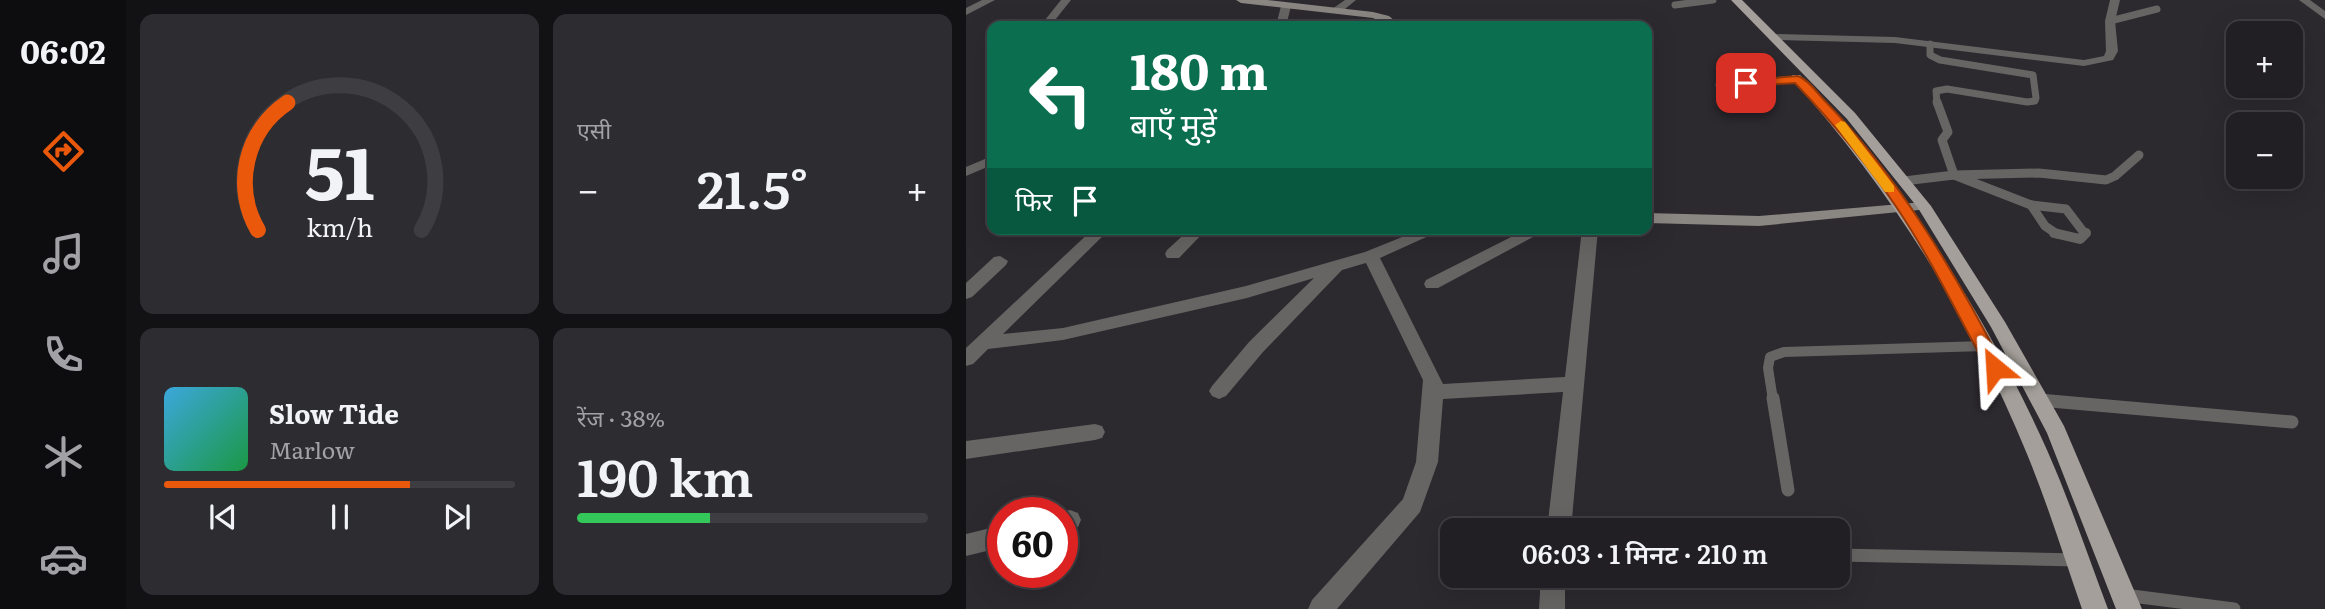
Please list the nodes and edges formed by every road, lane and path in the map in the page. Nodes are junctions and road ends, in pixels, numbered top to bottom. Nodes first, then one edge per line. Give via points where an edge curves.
1 (990, 0) edge
2 (1066, 0) edge
3 (1241, 0) edge
4 (1351, 0) edge
5 (1713, 0) edge
6 (1722, 0) edge
7 (1736, 0) edge
8 (2115, 0) edge
9 (2304, 0) edge
10 (1266, 2) edge
11 (1675, 5) dead end
12 (1286, 6) junction
13 (2157, 9) dead end
14 (1336, 11) junction
15 (966, 12) edge
16 (2325, 16) edge
17 (1050, 21) edge
18 (1282, 21) edge
19 (1389, 21) edge
20 (2110, 21) junction
21 (1773, 37) junction
22 (1930, 44) junction
23 (1798, 79) junction
24 (1719, 85) dead end
25 (2139, 155) dead end
26 (987, 162) edge
27 (966, 172) edge
28 (1954, 175) junction
29 (1904, 181) junction
30 (2031, 205) junction
31 (1924, 206) junction
32 (1904, 208) junction
33 (1652, 218) edge
34 (1096, 235) edge
35 (1193, 235) edge
36 (1422, 235) edge
37 (1527, 235) edge
38 (1589, 235) edge
39 (1173, 254) dead end
40 (1371, 256) junction
41 (1000, 261) dead end
42 (1338, 264) junction
43 (1432, 284) dead end
44 (966, 293) edge
45 (984, 343) junction
46 (1984, 346) junction
47 (966, 359) edge
48 (1576, 384) junction
49 (1219, 391) dead end
50 (1434, 392) junction
51 (2039, 400) junction
52 (2292, 422) dead end
53 (1095, 432) dead end
54 (966, 450) edge
55 (1788, 490) dead end
56 (1560, 518) edge
57 (987, 540) edge
58 (966, 545) edge
59 (1850, 555) edge
60 (2077, 561) junction
61 (1553, 588) edge
62 (2127, 602) edge
63 (1321, 609) edge
64 (1552, 609) edge
65 (2095, 609) edge
66 (2234, 609) edge

1 - 15 street
2 - 17 street
3 - 10 street
4 - 14 street
5 - 11 lane
6 - 23 main road
7 - 21 main road
8 - 20 street
9 - 16 street
10 - 12 street
12 - 14 street
12 - 18 street
13 - 20 lane
14 - 19 street
20 - 22 street via 2112,51 2101,62
21 - 22 street
21 - 29 main road via 1851,116
22 - 28 lane via 1932,58 2027,72 2036,78 2035,101 2027,103 1936,91 1937,108 1948,131 1942,140
23 - 24 lane
23 - 32 main road via 1835,118
25 - 28 lane via 2106,180 2039,173
26 - 27 street
28 - 29 lane
28 - 30 lane
29 - 31 main road
30 - 30 lane via 2048,230 2062,238 2080,239 2086,233 2066,209
31 - 32 street
31 - 51 main road
32 - 33 street via 1759,221
32 - 46 main road
34 - 45 street
35 - 39 street
36 - 40 street
37 - 43 street
38 - 48 street
40 - 42 street
40 - 50 street via 1433,380
41 - 44 street
42 - 45 street via 1247,292 1063,334
42 - 49 street
45 - 47 street
46 - 55 lane via 1784,352 1770,357
46 - 60 main road via 2028,432
48 - 50 street
48 - 56 street
50 - 63 street via 1427,462 1412,505
51 - 52 lane
51 - 62 main road via 2057,432
53 - 54 street
57 - 58 street
59 - 60 lane
60 - 65 main road
61 - 64 street
62 - 66 lane

